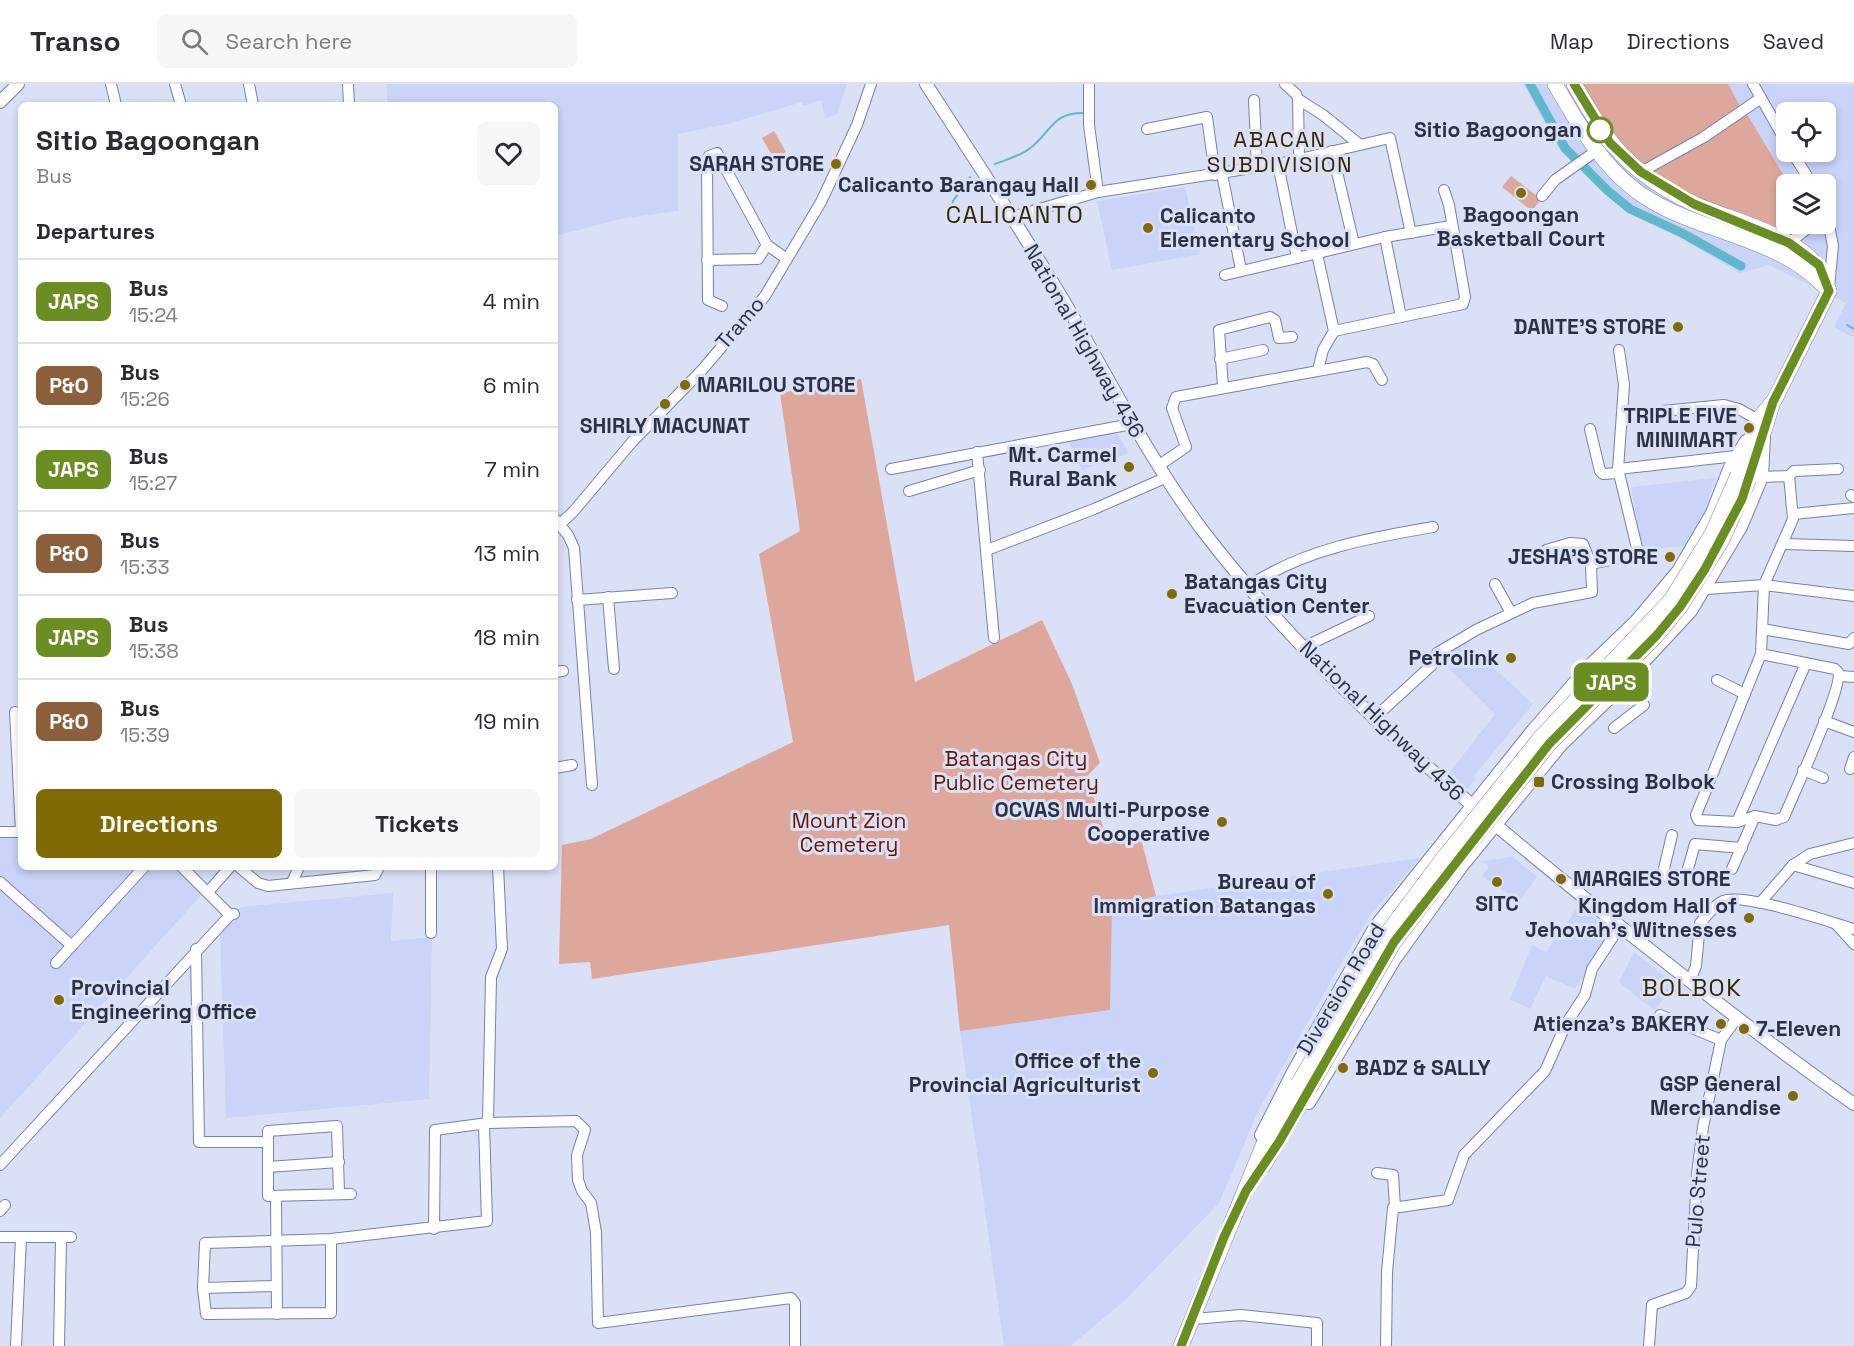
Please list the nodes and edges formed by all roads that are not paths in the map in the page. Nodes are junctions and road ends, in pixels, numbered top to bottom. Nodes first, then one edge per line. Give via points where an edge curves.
1 (18, 84) edge
2 (111, 84) edge
3 (175, 84) edge
4 (249, 84) edge
5 (348, 84) edge
6 (871, 84) edge
7 (926, 84) edge
8 (1089, 84) edge
9 (1284, 84) edge
10 (1555, 84) edge
11 (1574, 84) edge
12 (1753, 84) edge
13 (1761, 98) junction
14 (1298, 99) junction
15 (1254, 100) dead end
16 (0, 102) edge
17 (115, 102) edge
18 (180, 102) edge
19 (252, 102) edge
20 (349, 102) edge
21 (1776, 124) edge
22 (1147, 129) dead end
23 (1359, 144) junction
24 (1332, 151) junction
25 (1596, 151) junction
26 (1299, 158) junction
27 (1278, 164) junction
28 (1257, 167) junction
29 (1641, 172) junction
30 (1219, 175) junction
31 (1444, 190) dead end
32 (1098, 192) junction
33 (1542, 196) dead end
34 (1012, 217) junction
35 (1451, 226) junction
36 (1411, 233) junction
37 (1800, 234) edge
38 (1831, 234) edge
39 (1385, 237) junction
40 (1789, 243) junction
41 (1354, 244) junction
42 (767, 245) junction
43 (1317, 254) junction
44 (1297, 258) junction
45 (787, 259) junction
46 (707, 260) junction
47 (1241, 270) junction
48 (1225, 275) dead end
49 (1829, 291) junction
50 (722, 306) dead end
51 (1401, 317) junction
52 (1334, 331) junction
53 (1292, 337) dead end
54 (1263, 350) dead end
55 (1619, 350) dead end
56 (1220, 359) junction
57 (1318, 370) junction
58 (1382, 380) dead end
59 (1223, 387) junction
60 (1622, 415) junction
61 (1132, 424) junction
62 (1590, 429) dead end
63 (1758, 429) junction
64 (977, 452) junction
65 (1736, 456) junction
66 (1158, 466) junction
67 (891, 469) dead end
68 (1838, 469) dead end
69 (980, 470) junction
70 (1618, 471) junction
71 (1789, 476) junction
72 (1750, 477) junction
73 (1165, 478) junction
74 (909, 491) dead end
75 (1854, 508) edge
76 (1793, 514) junction
77 (558, 521) edge
78 (558, 524) edge
79 (1433, 527) dead end
80 (1784, 544) junction
81 (1854, 546) edge
82 (987, 550) junction
83 (1546, 550) dead end
84 (1591, 564) junction
85 (1495, 584) dead end
86 (1764, 585) junction
87 (1249, 586) junction
88 (1706, 589) junction
89 (672, 592) dead end
90 (1854, 596) edge
91 (608, 597) junction
92 (577, 600) junction
93 (1511, 613) junction
94 (1369, 616) dead end
95 (1762, 629) junction
96 (994, 638) dead end
97 (1854, 638) edge
98 (1304, 647) junction
99 (1761, 654) junction
100 (1806, 663) junction
101 (614, 669) dead end
102 (1839, 676) junction
103 (1854, 677) edge
104 (1717, 680) dead end
105 (1625, 683) junction
106 (1746, 694) junction
107 (15, 712) dead end
108 (1373, 718) junction
109 (1824, 721) junction
110 (1614, 728) dead end
111 (1854, 732) edge
112 (1854, 757) edge
113 (572, 765) dead end
114 (558, 767) edge
115 (1850, 769) dead end
116 (1803, 770) junction
117 (18, 772) edge
118 (1823, 778) dead end
119 (592, 785) dead end
120 (1472, 807) junction
121 (1755, 816) junction
122 (1737, 822) junction
123 (1496, 827) junction
124 (0, 832) edge
125 (18, 832) edge
126 (1672, 835) dead end
127 (1854, 843) edge
128 (1742, 848) junction
129 (1793, 865) junction
130 (1732, 869) dead end
131 (141, 870) edge
132 (185, 870) edge
133 (227, 870) edge
134 (243, 870) edge
135 (298, 870) edge
136 (378, 870) edge
137 (431, 870) edge
138 (498, 870) edge
139 (1687, 872) dead end
140 (1662, 877) dead end
141 (0, 882) edge
142 (292, 882) junction
143 (1854, 883) edge
144 (208, 892) junction
145 (1760, 903) junction
146 (1835, 923) junction
147 (1620, 926) junction
148 (1854, 929) edge
149 (431, 933) dead end
150 (1854, 944) edge
151 (72, 946) junction
152 (196, 949) junction
153 (56, 963) dead end
154 (1690, 981) junction
155 (1660, 1016) dead end
156 (1737, 1018) junction
157 (1720, 1041) junction
158 (1854, 1104) edge
159 (486, 1124) junction
160 (268, 1142) junction
161 (339, 1162) junction
162 (0, 1165) edge
163 (268, 1167) junction
164 (1377, 1173) dead end
165 (1246, 1191) junction
166 (339, 1194) junction
167 (351, 1194) dead end
168 (276, 1196) junction
169 (1395, 1207) junction
170 (434, 1229) junction
171 (0, 1237) edge
172 (21, 1238) junction
173 (331, 1239) junction
174 (276, 1242) junction
175 (276, 1286) junction
176 (203, 1288) junction
177 (277, 1314) junction
178 (1194, 1319) junction
179 (16, 1346) edge
180 (59, 1346) edge
181 (795, 1346) edge
182 (1181, 1346) edge
183 (1317, 1346) edge
184 (1386, 1346) edge
185 (1649, 1346) edge

1 - 16 main road
2 - 17 street
3 - 18 street
4 - 19 street
5 - 20 street
6 - 45 street, Tramo via 830,184
7 - 34 main road, National Highway 436
8 - 32 street via 1089,125
9 - 14 street
10 - 25 highway
11 - 29 highway via 1600,130
12 - 13 street
13 - 21 street
13 - 29 street via 1704,137
14 - 23 street
14 - 26 street
15 - 28 street
22 - 30 street via 1207,117
23 - 24 street
23 - 36 street via 1390,138
24 - 26 street
24 - 41 street
25 - 33 street via 1555,180
25 - 49 highway via 1648,199 1684,218 1766,247 1811,273
26 - 27 street
27 - 28 street
27 - 44 street
28 - 30 street
29 - 40 highway via 1694,204
30 - 32 street
30 - 47 street
31 - 35 street
32 - 34 street
34 - 61 main road, National Highway 436
35 - 36 street
35 - 51 street via 1465,300
36 - 39 street
37 - 40 street
38 - 49 street
39 - 41 street
39 - 51 street
40 - 49 highway via 1819,265
41 - 43 street
42 - 45 street
42 - 46 street via 758,259
42 - 46 street via 715,153 708,161
43 - 44 street
43 - 52 street
44 - 47 street
45 - 77 street, Tramo via 765,296 702,370
46 - 50 street via 708,300
47 - 48 street
49 - 63 highway
51 - 52 street
52 - 57 street
53 - 56 street via 1279,338 1275,320 1270,317 1223,327 1218,332
54 - 56 street
55 - 60 street via 1624,385
56 - 59 street
57 - 58 street via 1367,362 1373,364
57 - 59 street
59 - 66 street via 1175,399 1173,410 1186,447
60 - 63 street via 1724,405 1739,408
60 - 70 street
61 - 64 street
61 - 66 main road, National Highway 436
62 - 70 street via 1600,471
63 - 65 main road, Diversion Road
63 - 72 highway
64 - 67 street
64 - 69 street
65 - 70 street
65 - 120 main road, Diversion Road via 1712,513 1678,570 1636,621 1587,668 1533,730
66 - 73 main road, National Highway 436
68 - 71 street via 1794,471
69 - 74 street
69 - 82 street
70 - 84 street via 1638,552
71 - 72 street
71 - 76 street
72 - 88 main road, Diversion Road via 1741,526
72 - 165 highway, bridge via 1722,540 1680,607 1549,744 1394,942 1303,1087 1279,1142
73 - 82 street
73 - 87 main road, National Highway 436
75 - 76 street
76 - 80 street via 1793,525
78 - 92 street via 574,548
79 - 87 street via 1325,550 1273,570
80 - 81 street
80 - 86 street
82 - 96 street
83 - 84 street via 1579,543 1584,545
84 - 93 street via 1593,592 1541,601
85 - 93 street
86 - 88 street
86 - 90 street
86 - 95 street
87 - 98 main road, National Highway 436
88 - 105 main road, Diversion Road via 1677,628
89 - 91 street
91 - 92 street
91 - 101 street
92 - 119 street
93 - 108 street via 1437,653 1432,666
94 - 98 street
95 - 97 street via 1848,644
95 - 99 street
98 - 108 main road, National Highway 436
99 - 100 street
99 - 106 street
100 - 102 street via 1835,669
100 - 122 street
102 - 103 street
102 - 109 street
104 - 106 street
105 - 110 street via 1644,705
105 - 123 main road, Diversion Road via 1562,745
106 - 122 street via 1696,815 1702,821
107 - 117 street
108 - 120 main road, National Highway 436
109 - 111 street
109 - 116 street
112 - 115 street
113 - 114 street
116 - 118 street
116 - 121 street via 1784,817 1776,820
120 - 123 main road, National Highway 436
120 - 165 main road, Diversion Road via 1375,927 1263,1129
121 - 122 street
121 - 128 street
123 - 147 main road, National Highway 436
123 - 165 main road, Diversion Road via 1462,866 1395,959 1286,1142
124 - 125 street
126 - 140 street
127 - 129 street via 1810,854
128 - 130 street
128 - 139 street via 1695,844
129 - 143 street
129 - 145 street
131 - 151 street
132 - 144 street
133 - 144 street
134 - 142 street via 261,884
135 - 142 street
136 - 142 street via 375,875
137 - 149 street
138 - 159 street via 502,949 491,977
141 - 151 street
144 - 152 street via 233,914
145 - 146 street
145 - 154 street via 1737,898 1724,900 1700,923 1696,966
146 - 148 street
146 - 150 street
147 - 154 main road, National Highway 436
147 - 169 street via 1592,969 1585,995 1566,1024 1545,1071 1464,1155 1448,1200
151 - 153 street
152 - 160 street via 199,1142
152 - 162 street
154 - 156 main road, National Highway 436
155 - 157 street
156 - 157 street, Pulo Street
156 - 158 main road, National Highway 436
157 - 185 street, Pulo Street via 1697,1174 1691,1286 1686,1293 1652,1305
159 - 170 street via 435,1130
159 - 170 street via 487,1221
159 - 181 street via 576,1121 585,1130 577,1155 578,1180 591,1203 596,1232 598,1323 791,1298 795,1303
160 - 161 street via 268,1131 337,1126
160 - 163 street
161 - 163 street
161 - 166 street
163 - 168 street via 268,1196
164 - 169 street via 1393,1175
165 - 178 highway, Diversion Road via 1224,1237
166 - 167 street
166 - 168 street
168 - 174 street
169 - 184 street via 1387,1272
170 - 173 street
171 - 172 street
172 - 179 street
172 - 180 street via 66,1237
173 - 174 street
173 - 177 street via 331,1313
174 - 175 street
174 - 176 street via 205,1243
175 - 176 street
175 - 177 street
176 - 177 street via 204,1310 210,1316
178 - 182 highway, Diversion Road
178 - 183 street via 1241,1315 1317,1323

